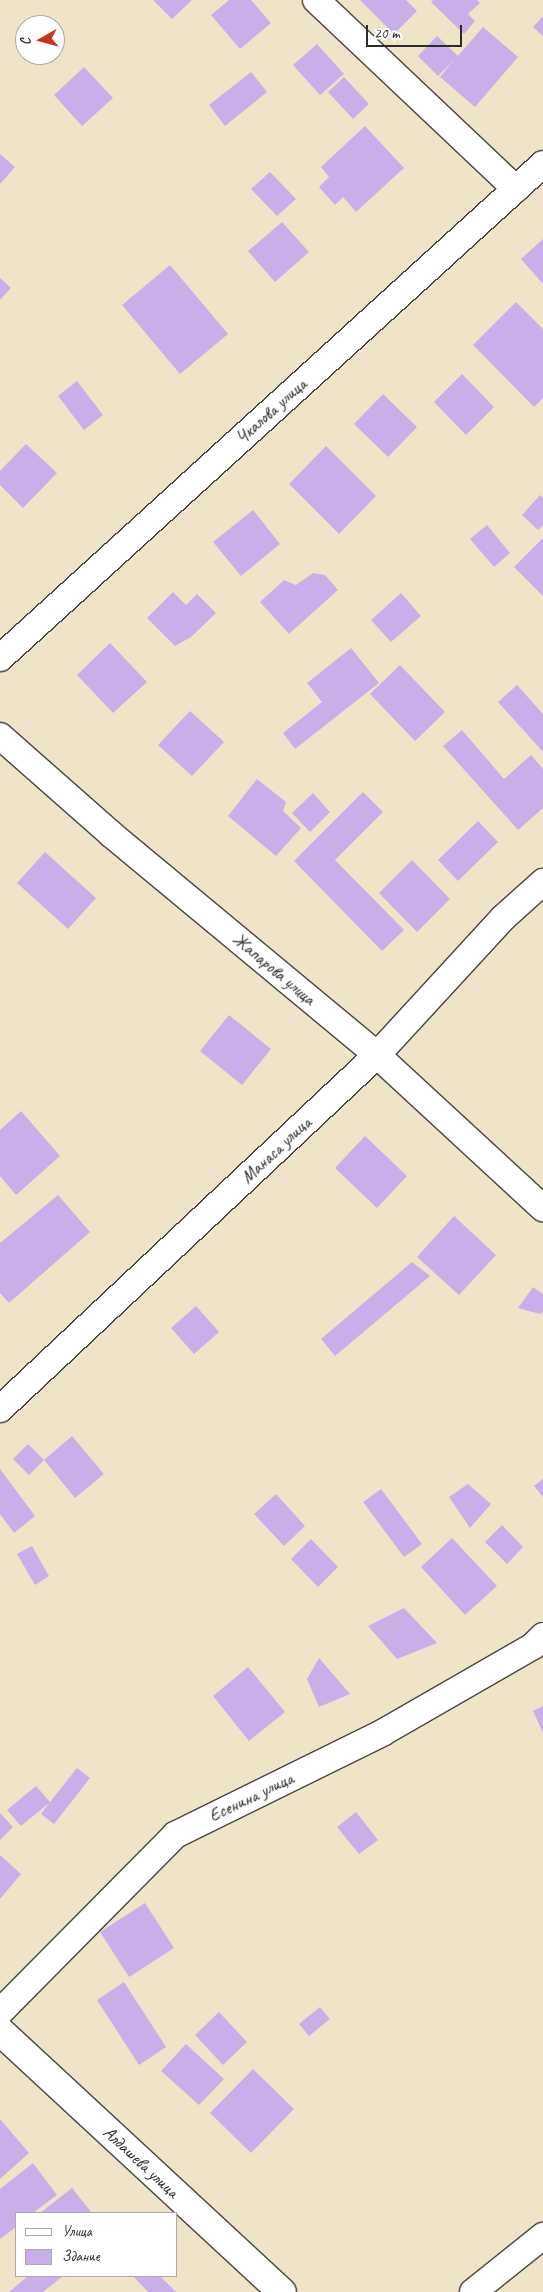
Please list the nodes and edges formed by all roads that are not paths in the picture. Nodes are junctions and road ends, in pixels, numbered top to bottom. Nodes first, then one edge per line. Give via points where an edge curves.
1 (316, 0) edge
2 (543, 164) edge
3 (516, 189) junction
4 (0, 658) edge
5 (0, 736) edge
6 (543, 882) edge
7 (377, 1055) junction
8 (543, 1208) edge
9 (0, 1409) edge
10 (543, 1636) edge
11 (0, 2012) edge
12 (0, 2031) edge
13 (543, 2236) edge
14 (282, 2292) edge
15 (473, 2292) edge

1 - 3 street
2 - 3 street, Чкалова улица
3 - 4 street, Чкалова улица
5 - 7 street, Жапарова улица via 111,834
6 - 7 street, Манаса улица via 503,918
7 - 8 street, Жапарова улица
7 - 9 street, Манаса улица
10 - 11 street, Есенина улица via 533,1646 382,1733 175,1835
12 - 14 street, Алдашева улица
13 - 15 street

